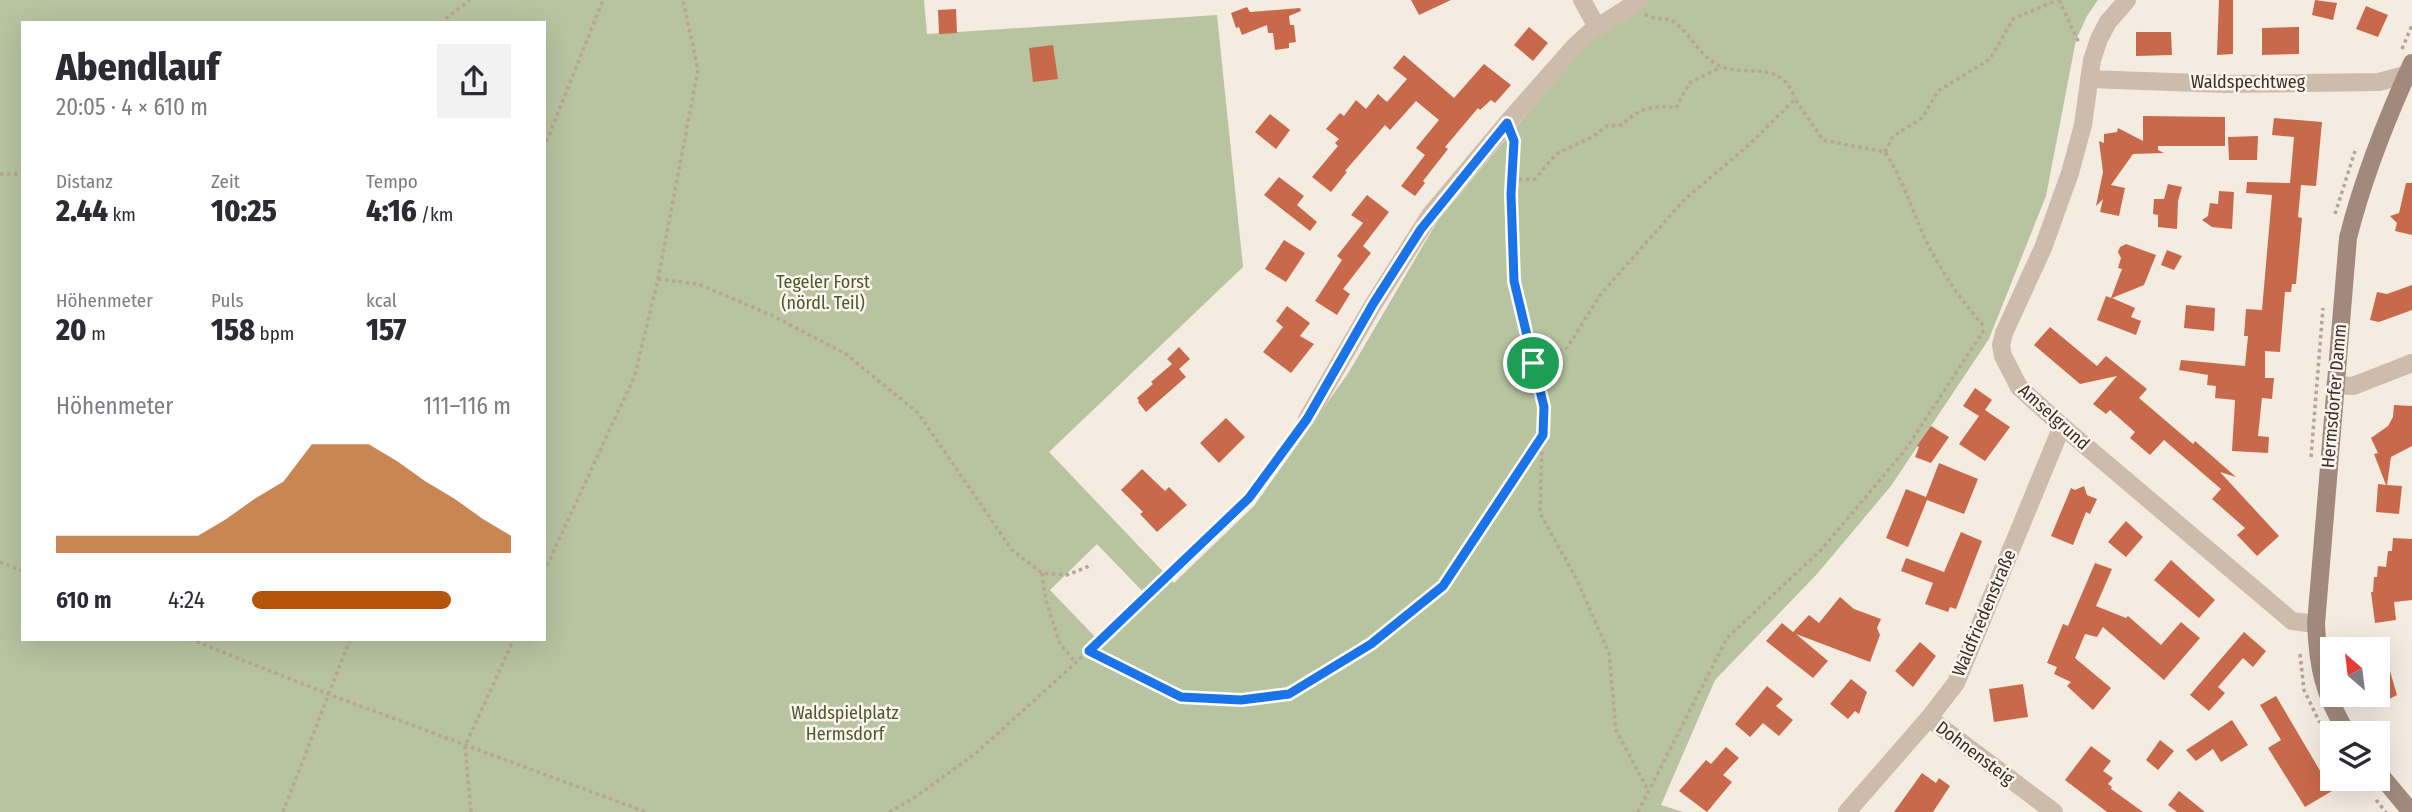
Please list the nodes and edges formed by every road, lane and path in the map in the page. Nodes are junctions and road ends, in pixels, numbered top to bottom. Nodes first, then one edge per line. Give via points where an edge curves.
1 (470, 0) edge
2 (603, 0) edge
3 (683, 0) edge
4 (1582, 0) edge
5 (2058, 0) edge
6 (2127, 0) edge
7 (1635, 2) edge
8 (443, 21) edge
9 (1597, 27) junction
10 (2092, 60) junction
11 (1721, 67) junction
12 (2410, 70) edge
13 (2089, 79) junction
14 (1795, 99) junction
15 (1507, 123) junction
16 (546, 143) edge
17 (1885, 152) junction
18 (0, 174) edge
19 (21, 174) edge
20 (1512, 180) junction
21 (658, 279) junction
22 (1985, 327) junction
23 (2004, 333) junction
24 (1533, 363) junction
25 (2412, 363) edge
26 (2335, 385) junction
27 (1307, 419) joint
28 (2062, 426) junction
29 (1543, 435) junction
30 (0, 562) edge
31 (1092, 565) dead end
32 (546, 568) edge
33 (21, 570) edge
34 (1042, 573) junction
35 (1134, 609) joint
36 (2316, 624) junction
37 (195, 641) edge
38 (349, 641) edge
39 (513, 641) edge
40 (1089, 651) junction
41 (1076, 663) junction
42 (328, 694) junction
43 (1929, 718) junction
44 (2340, 721) edge
45 (465, 746) junction
46 (2390, 786) edge
47 (1649, 792) junction
48 (283, 812) edge
49 (471, 812) edge
50 (646, 812) edge
51 (889, 812) edge
52 (1638, 812) edge
53 (1847, 812) edge
54 (2054, 812) edge
55 (2412, 812) edge

1 - 8 path
2 - 16 path
3 - 21 path via 698,70
4 - 9 street
5 - 10 path via 2086,58
5 - 17 path via 2013,19 1990,59 1938,91 1922,118 1894,136
6 - 10 street via 2103,31
7 - 9 street
7 - 11 path via 1649,17 1673,21
9 - 15 street
10 - 13 street
11 - 14 path via 1770,72 1791,89
11 - 20 path via 1689,83 1676,108 1661,105 1633,113 1622,125 1606,126 1556,154 1535,179
12 - 13 street, Waldspechtweg via 2379,82 2225,84
12 - 26 main road, Hermsdorfer Damm via 2372,158 2348,238
13 - 23 street via 2070,173 2043,248
14 - 17 path via 1823,140
14 - 24 path via 1683,201 1600,295 1567,348
15 - 20 path via 1514,141
15 - 27 street via 1415,237
17 - 22 path via 1898,171 1934,255
18 - 19 path
20 - 24 path via 1514,281
21 - 32 path via 635,375
21 - 34 path via 698,284 771,315 846,355 918,412 1012,550
22 - 23 path
22 - 47 path via 1906,449 1822,549 1727,638
23 - 28 street, Amselgrund via 2003,356 2013,379
24 - 29 path via 1544,407
25 - 26 street via 2353,386
26 - 36 main road, Hermsdorfer Damm
27 - 35 lane via 1249,498
28 - 36 street, Amselgrund via 2292,621
28 - 43 street, Waldfriedenstraße via 1956,683
29 - 40 path via 1443,586 1371,644 1289,694 1241,700 1181,697
29 - 47 path via 1539,513 1577,580 1609,653 1616,730
30 - 33 path
31 - 34 path via 1067,575
34 - 41 path via 1060,644
35 - 40 path
36 - 44 main road, Hermsdorfer Damm via 2323,683
37 - 42 path
38 - 42 path
39 - 45 path
40 - 41 path
41 - 51 path via 976,753
42 - 45 path
42 - 48 path
43 - 53 street, Waldfriedenstraße
43 - 54 street, Dohnensteig
45 - 49 path
45 - 50 path
46 - 55 main road
47 - 52 path

